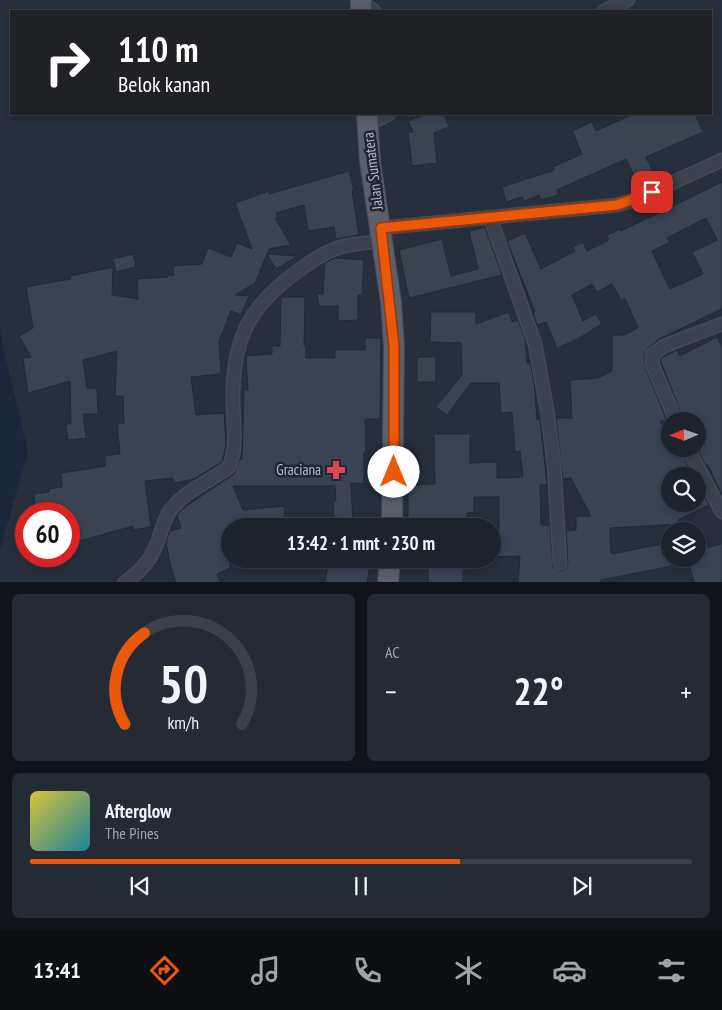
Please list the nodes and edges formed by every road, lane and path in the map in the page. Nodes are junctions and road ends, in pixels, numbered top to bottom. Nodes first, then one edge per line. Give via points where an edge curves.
1 (628, 0) edge
2 (606, 10) edge
3 (384, 115) edge
4 (367, 119) edge
5 (722, 160) edge
6 (490, 217) junction
7 (381, 235) junction
8 (722, 324) edge
9 (672, 412) edge
10 (693, 458) edge
11 (722, 512) edge
12 (392, 518) edge
13 (560, 562) dead end
14 (389, 568) edge
15 (124, 582) edge
16 (388, 582) edge

1 - 2 street
3 - 4 street
4 - 7 main road, Jalan Sumatera
5 - 6 street via 617,205
6 - 7 street
6 - 13 street via 535,344 554,464
7 - 12 main road, Jalan Sumatera via 394,346
7 - 15 street via 340,247 306,265 276,287 258,306 238,347 233,391 235,448 229,467 173,507 149,562
8 - 9 street via 664,346 652,355 653,366
10 - 11 street
14 - 16 main road

